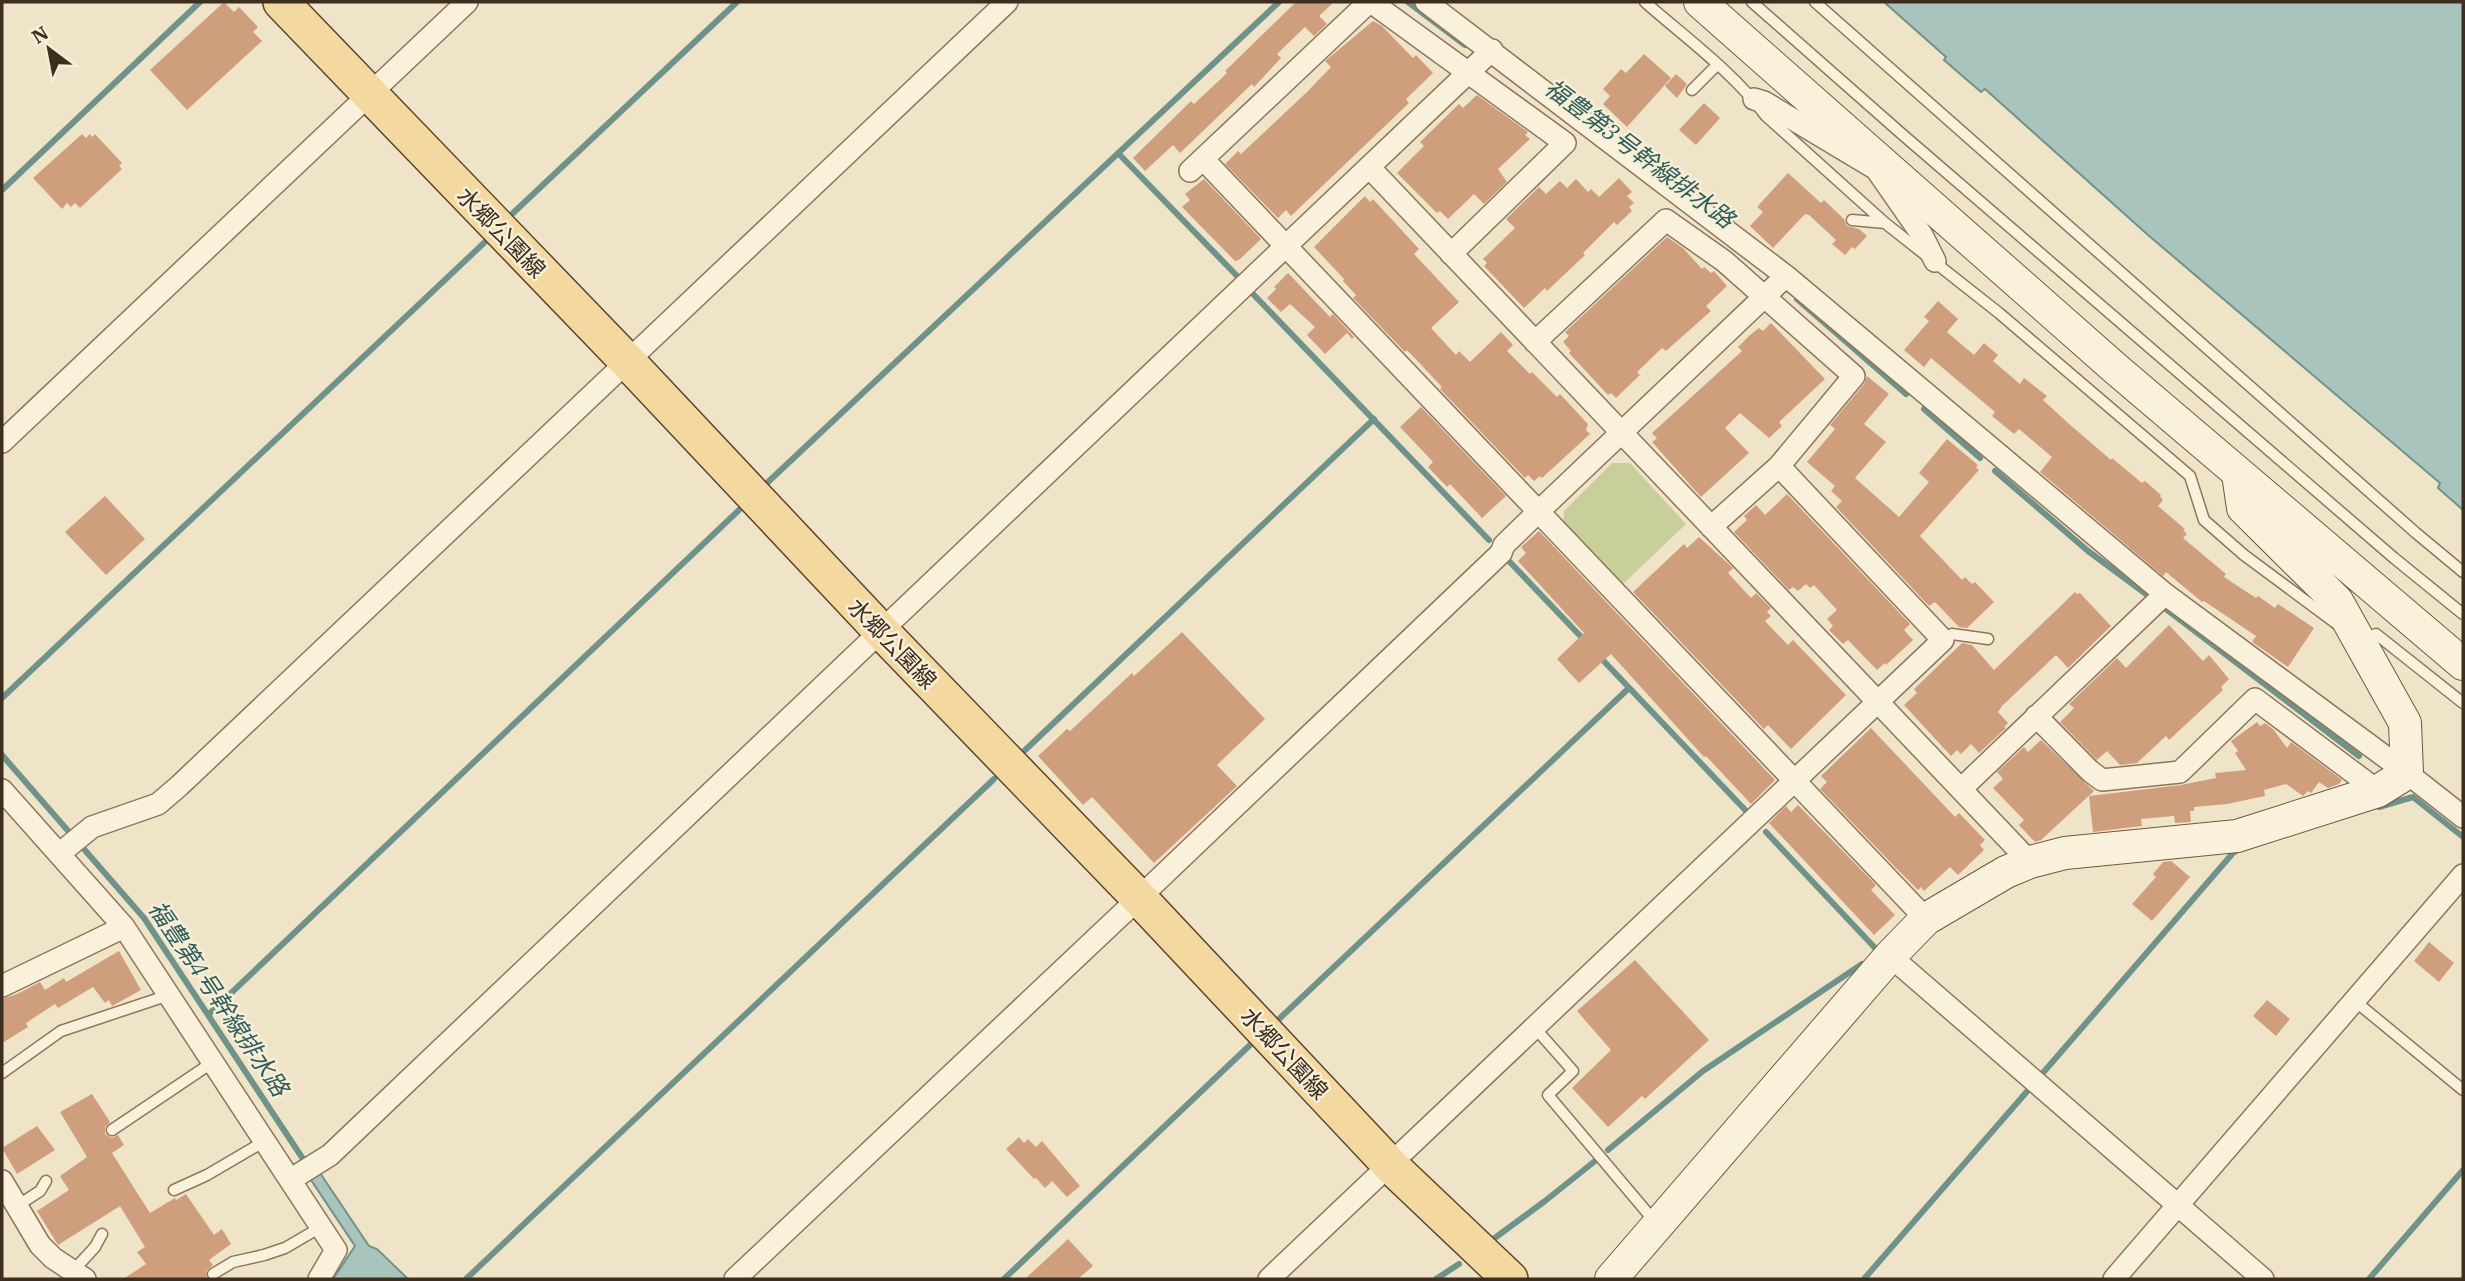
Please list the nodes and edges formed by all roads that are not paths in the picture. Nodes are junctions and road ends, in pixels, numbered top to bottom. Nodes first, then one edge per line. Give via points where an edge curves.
1 (281, 2) edge
2 (467, 2) edge
3 (1007, 2) edge
4 (1370, 2) edge
5 (1426, 2) edge
6 (1644, 2) edge
7 (1700, 2) edge
8 (1752, 2) edge
9 (1815, 2) edge
10 (1492, 50) junction
11 (1717, 65) junction
12 (1469, 72) junction
13 (1692, 90) dead end
14 (369, 94) junction
15 (1754, 99) junction
16 (1878, 166) junction
17 (1370, 168) junction
18 (1852, 219) dead end
19 (1885, 223) junction
20 (1287, 247) junction
21 (1451, 254) junction
22 (1935, 261) junction
23 (1786, 276) junction
24 (1763, 298) junction
25 (1535, 342) junction
26 (628, 362) junction
27 (1622, 433) junction
28 (2, 442) edge
29 (1779, 466) junction
30 (2238, 474) junction
31 (1539, 511) junction
32 (1712, 527) junction
33 (2463, 572) edge
34 (2165, 594) junction
35 (2463, 614) edge
36 (882, 632) junction
37 (1988, 639) dead end
38 (1943, 640) junction
39 (2359, 640) junction
40 (2463, 664) edge
41 (1877, 702) junction
42 (2463, 703) edge
43 (2036, 716) junction
44 (2407, 773) junction
45 (1796, 782) junction
46 (1961, 789) junction
47 (2, 790) edge
48 (2378, 791) junction
49 (2463, 817) edge
50 (63, 852) junction
51 (2030, 862) junction
52 (2463, 875) edge
53 (1139, 898) junction
54 (1926, 919) junction
55 (124, 927) junction
56 (1890, 956) junction
57 (2, 986) edge
58 (169, 995) junction
59 (2355, 1001) junction
60 (1535, 1028) junction
61 (213, 1062) junction
62 (2, 1073) edge
63 (2463, 1090) edge
64 (112, 1130) dead end
65 (265, 1141) junction
66 (1390, 1165) junction
67 (294, 1178) junction
68 (46, 1181) dead end
69 (2, 1183) edge
70 (174, 1190) dead end
71 (17, 1206) junction
72 (2178, 1206) junction
73 (1658, 1226) junction
74 (321, 1227) junction
75 (102, 1234) dead end
76 (213, 1273) dead end
77 (79, 1275) edge
78 (319, 1279) edge
79 (735, 1279) edge
80 (1269, 1279) edge
81 (1510, 1279) edge
82 (1611, 1279) edge
83 (2114, 1279) edge
84 (2263, 1279) edge

1 - 14 main road, 水郷公園線
2 - 14 street
3 - 26 street
4 - 12 street
4 - 20 street via 1196,165
5 - 10 street
6 - 11 lane
7 - 16 street
8 - 35 lane
9 - 33 lane
10 - 12 street
10 - 23 street
11 - 13 lane
11 - 15 lane
12 - 17 street
12 - 21 street via 1565,143
14 - 26 main road, 水郷公園線
14 - 28 street
15 - 16 street
15 - 19 lane via 1766,116
16 - 22 street
16 - 30 street
17 - 20 street
17 - 21 street
18 - 19 lane
19 - 22 lane
20 - 31 street
20 - 36 street
21 - 25 street
22 - 39 lane via 2190,476 2204,520
23 - 24 street
23 - 34 street
24 - 25 street via 1724,261 1666,220
24 - 27 street
24 - 29 street via 1854,376
25 - 27 street
26 - 36 main road, 水郷公園線
26 - 50 street via 179,786 158,804 92,827
27 - 31 street
27 - 32 street
29 - 32 street
29 - 38 street
30 - 39 street via 2244,508 2337,601
30 - 40 street
31 - 45 street
31 - 53 street via 1501,553
32 - 41 street
34 - 43 street
34 - 44 street
36 - 53 main road, 水郷公園線
36 - 67 street via 330,1155
37 - 38 lane via 1952,634
38 - 41 street
39 - 42 lane via 2376,634
39 - 44 street via 2405,723
41 - 45 street
41 - 46 street
43 - 46 street
43 - 48 street via 2102,780 2180,772 2255,699
44 - 48 street
44 - 49 street
45 - 54 street
45 - 60 street
46 - 51 street
47 - 50 street
48 - 51 street via 2237,836 2065,853
50 - 55 street
51 - 54 street
52 - 59 street
53 - 66 main road, 水郷公園線
53 - 79 street
54 - 56 street
55 - 57 street
55 - 58 street
56 - 72 street
56 - 73 street
58 - 61 street
58 - 62 lane via 61,1031
59 - 63 lane
59 - 72 street
60 - 66 street
60 - 73 lane via 1573,1071 1548,1095
61 - 64 lane
61 - 65 street
65 - 67 street
65 - 70 lane
66 - 80 street
66 - 81 main road, 水郷公園線
67 - 74 street
68 - 71 lane via 40,1191
69 - 71 street
71 - 77 street via 40,1245
72 - 83 street
72 - 84 street
73 - 82 street
74 - 76 lane via 285,1248 233,1262
74 - 78 street via 336,1250
75 - 77 lane

